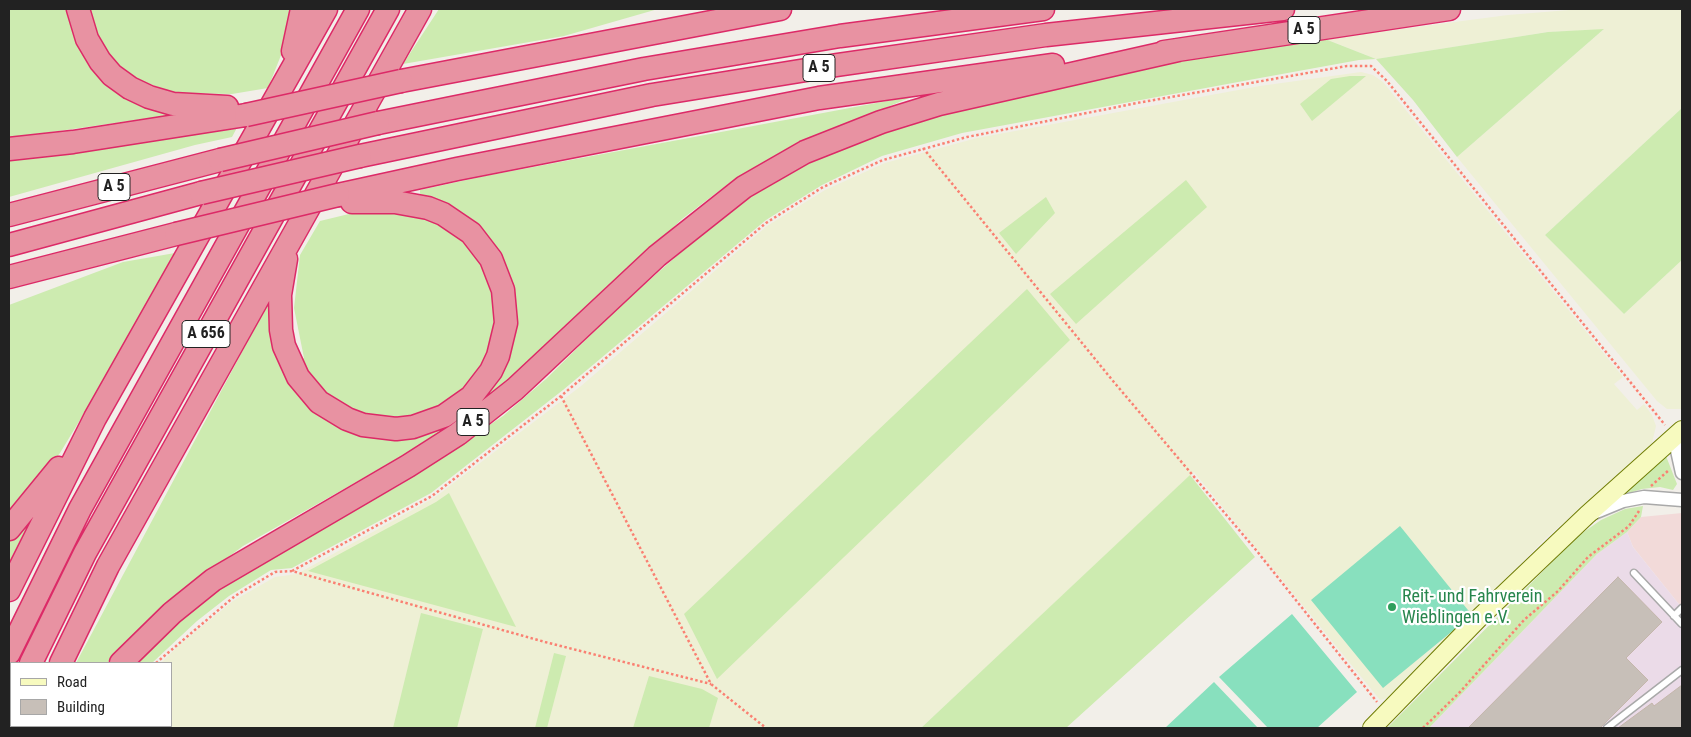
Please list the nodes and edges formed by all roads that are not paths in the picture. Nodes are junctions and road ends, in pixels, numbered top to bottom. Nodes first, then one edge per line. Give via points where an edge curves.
1 (78, 9) edge
2 (302, 9) edge
3 (326, 9) edge
4 (358, 9) edge
5 (388, 9) edge
6 (420, 9) edge
7 (695, 9) edge
8 (780, 9) edge
9 (1043, 9) edge
10 (1283, 9) edge
11 (1449, 9) edge
12 (588, 45) junction
13 (1178, 50) junction
14 (282, 99) junction
15 (248, 110) junction
16 (9, 149) edge
17 (336, 200) junction
18 (9, 215) edge
19 (294, 232) junction
20 (9, 245) edge
21 (40, 268) junction
22 (9, 277) edge
23 (9, 282) edge
24 (95, 418) junction
25 (1680, 438) edge
26 (1681, 467) edge
27 (1682, 500) edge
28 (1587, 516) junction
29 (9, 529) edge
30 (1634, 573) dead end
31 (9, 590) edge
32 (1682, 608) edge
33 (1674, 616) junction
34 (1682, 624) edge
35 (9, 653) edge
36 (31, 662) edge
37 (61, 662) edge
38 (122, 662) edge
39 (1682, 670) edge
40 (1372, 728) edge
41 (1607, 728) edge

1 - 15 highway via 87,39 100,61 130,88 173,104
2 - 14 highway
3 - 14 highway
4 - 35 highway, A 656 via 80,509
5 - 36 highway, A 656 via 89,544
6 - 19 highway
7 - 12 highway
8 - 12 highway
9 - 18 highway, A 5, bridge via 840,36 644,68 378,123
10 - 20 highway, A 5, bridge via 1046,35 652,95 201,193
11 - 13 highway, A 5
12 - 14 highway, bridge via 402,81
13 - 17 highway, A 5 via 819,98 457,169
13 - 38 highway, A 5 via 939,104 881,122 805,152 774,169 744,187 657,256 515,389 458,434 213,580 172,613
14 - 15 highway
14 - 24 highway
15 - 16 highway via 73,142
17 - 19 highway via 412,204 428,208 458,222 491,259 503,290 506,323 503,340 487,378 458,408 413,427 380,428 333,412 308,390 290,362 281,330 282,279
17 - 21 highway, bridge via 176,234
19 - 37 highway via 108,566
21 - 22 highway
21 - 23 highway
24 - 29 highway
24 - 31 highway
25 - 26 street
25 - 28 main road
27 - 28 street via 1644,497 1623,501
28 - 40 main road via 1480,617
30 - 33 lane
32 - 33 lane
33 - 34 lane
39 - 41 lane

